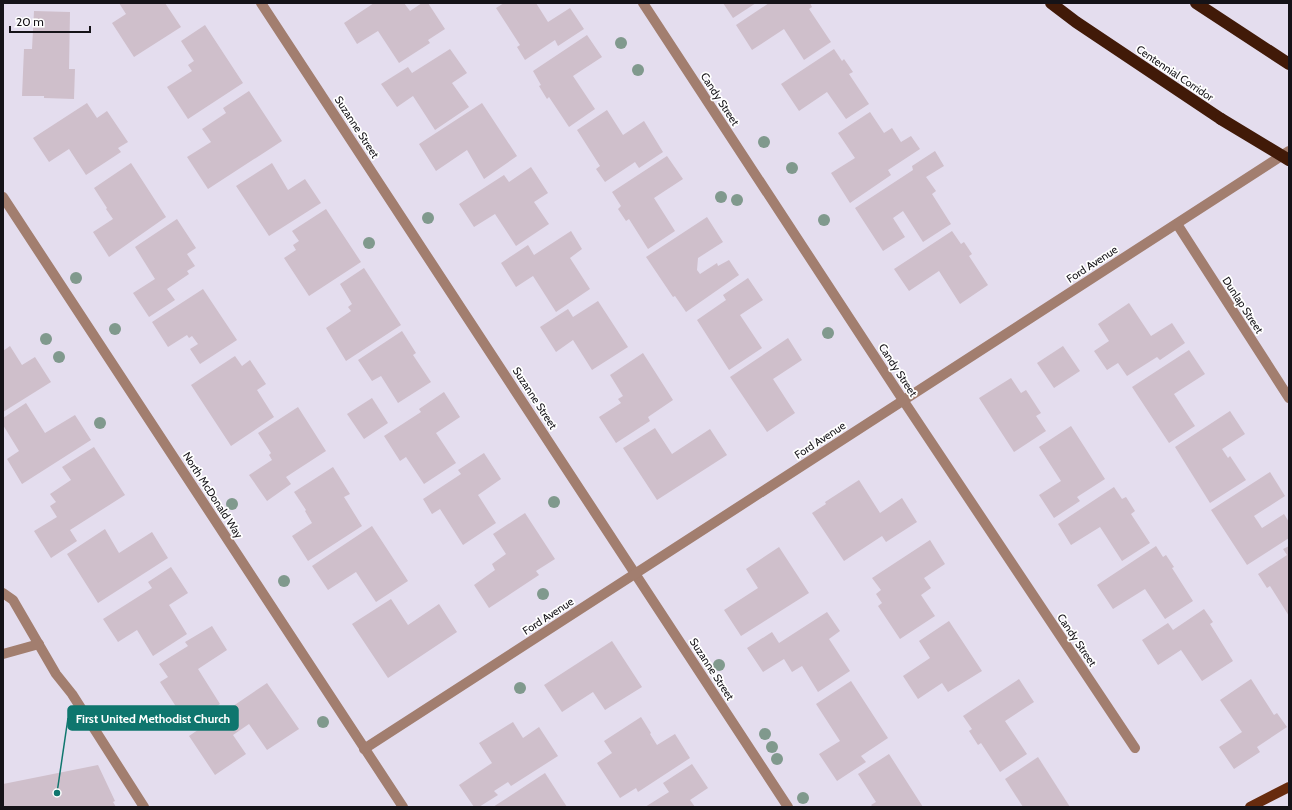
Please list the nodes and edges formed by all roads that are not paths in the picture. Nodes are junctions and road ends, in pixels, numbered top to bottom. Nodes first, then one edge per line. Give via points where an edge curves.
1 (261, 3) edge
2 (643, 3) edge
3 (1051, 3) edge
4 (1196, 3) edge
5 (1289, 64) edge
6 (1289, 152) edge
7 (1289, 160) edge
8 (3, 197) edge
9 (1177, 224) junction
10 (1289, 398) edge
11 (903, 400) junction
12 (635, 574) junction
13 (3, 592) edge
14 (38, 644) junction
15 (3, 654) edge
16 (1135, 748) dead end
17 (364, 749) junction
18 (1289, 787) edge
19 (144, 807) edge
20 (403, 807) edge
21 (788, 807) edge
22 (1250, 807) edge

1 - 12 street, Suzanne Street
2 - 11 street, Candy Street
3 - 7 highway, Centennial Corridor, bridge via 1221,119
4 - 5 highway
6 - 9 street, Ford Avenue
8 - 17 street, North McDonald Way
9 - 10 street, Dunlap Street
9 - 11 street, Ford Avenue
11 - 12 street, Ford Avenue
11 - 16 street, Candy Street
12 - 17 street, Ford Avenue
12 - 21 street, Suzanne Street
13 - 14 street via 13,600
14 - 15 street
14 - 19 street
17 - 20 street, North McDonald Way
18 - 22 main road

